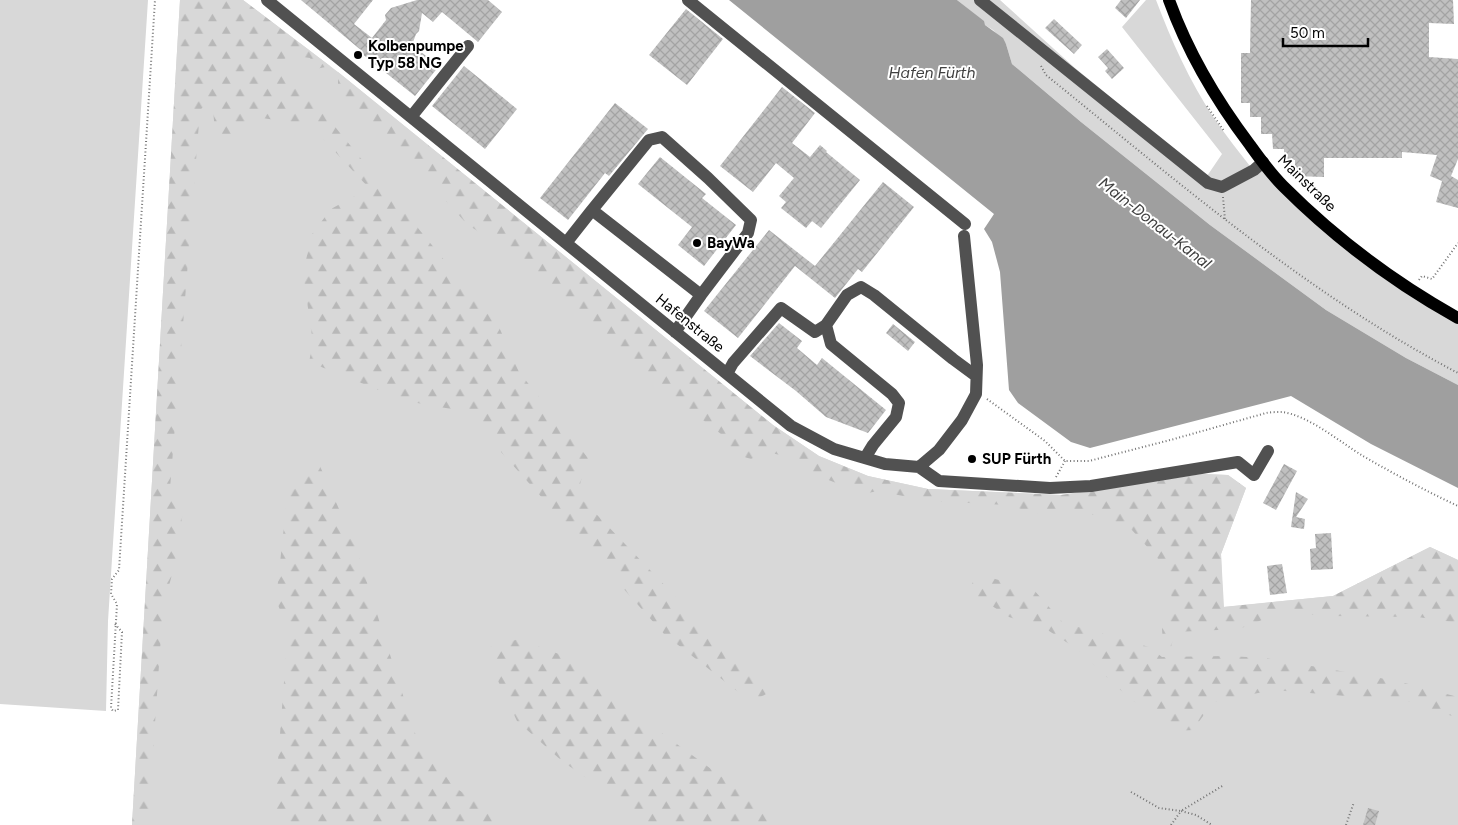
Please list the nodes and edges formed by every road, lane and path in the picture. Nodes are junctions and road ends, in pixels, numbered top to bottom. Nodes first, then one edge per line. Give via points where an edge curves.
1 (155, 0) edge
2 (268, 0) edge
3 (688, 0) edge
4 (981, 0) edge
5 (1169, 0) edge
6 (468, 46) dead end
7 (1042, 66) dead end
8 (411, 116) junction
9 (1263, 162) junction
10 (1222, 187) junction
11 (592, 210) junction
12 (1226, 220) junction
13 (566, 243) junction
14 (1458, 243) edge
15 (1412, 289) junction
16 (701, 295) junction
17 (1458, 318) edge
18 (826, 324) junction
19 (675, 332) junction
20 (1458, 373) edge
21 (727, 374) junction
22 (976, 376) junction
23 (976, 394) junction
24 (1268, 451) dead end
25 (865, 458) junction
26 (919, 467) junction
27 (1458, 506) edge
28 (115, 624) junction
29 (1224, 785) dead end
30 (1130, 792) dead end
31 (1354, 802) dead end
32 (1181, 811) junction
33 (1171, 825) edge
34 (1212, 825) edge
35 (1346, 825) edge

1 - 28 path via 119,570 112,580 110,594 117,604
2 - 8 street, Hafenstraße
3 - 22 street via 964,230
4 - 10 street via 1208,183
5 - 9 main road, Mainstraße via 1199,67 1226,114
6 - 8 street
7 - 12 path via 1046,75
8 - 13 street, Hafenstraße
9 - 10 street
9 - 15 main road, Mainstraße via 1282,185 1318,217 1358,251
10 - 12 path
11 - 13 street
11 - 16 street
11 - 16 street via 649,140 662,137 751,220 748,233
12 - 20 path via 1367,322
13 - 19 street, Hafenstraße
14 - 15 path via 1432,279 1422,276
15 - 17 main road, Mainstraße
16 - 19 street
18 - 21 street via 815,332 781,308
18 - 22 street via 847,296 861,287
18 - 25 street via 831,344 899,403 896,417
19 - 21 street, Hafenstraße
21 - 25 street, Hafenstraße via 791,426 834,449
22 - 23 street
23 - 26 street via 962,420 939,450
23 - 27 path via 1038,436 1065,461 1089,461 1266,413 1282,412 1306,421
24 - 26 street via 1254,475 1238,462 1091,486 1050,488 939,481
25 - 26 street, Hafenstraße via 885,464
28 - 28 path via 122,632 118,710 114,711 111,708
29 - 32 path
30 - 32 path via 1159,808
31 - 35 path
32 - 33 path
32 - 34 path via 1196,815

